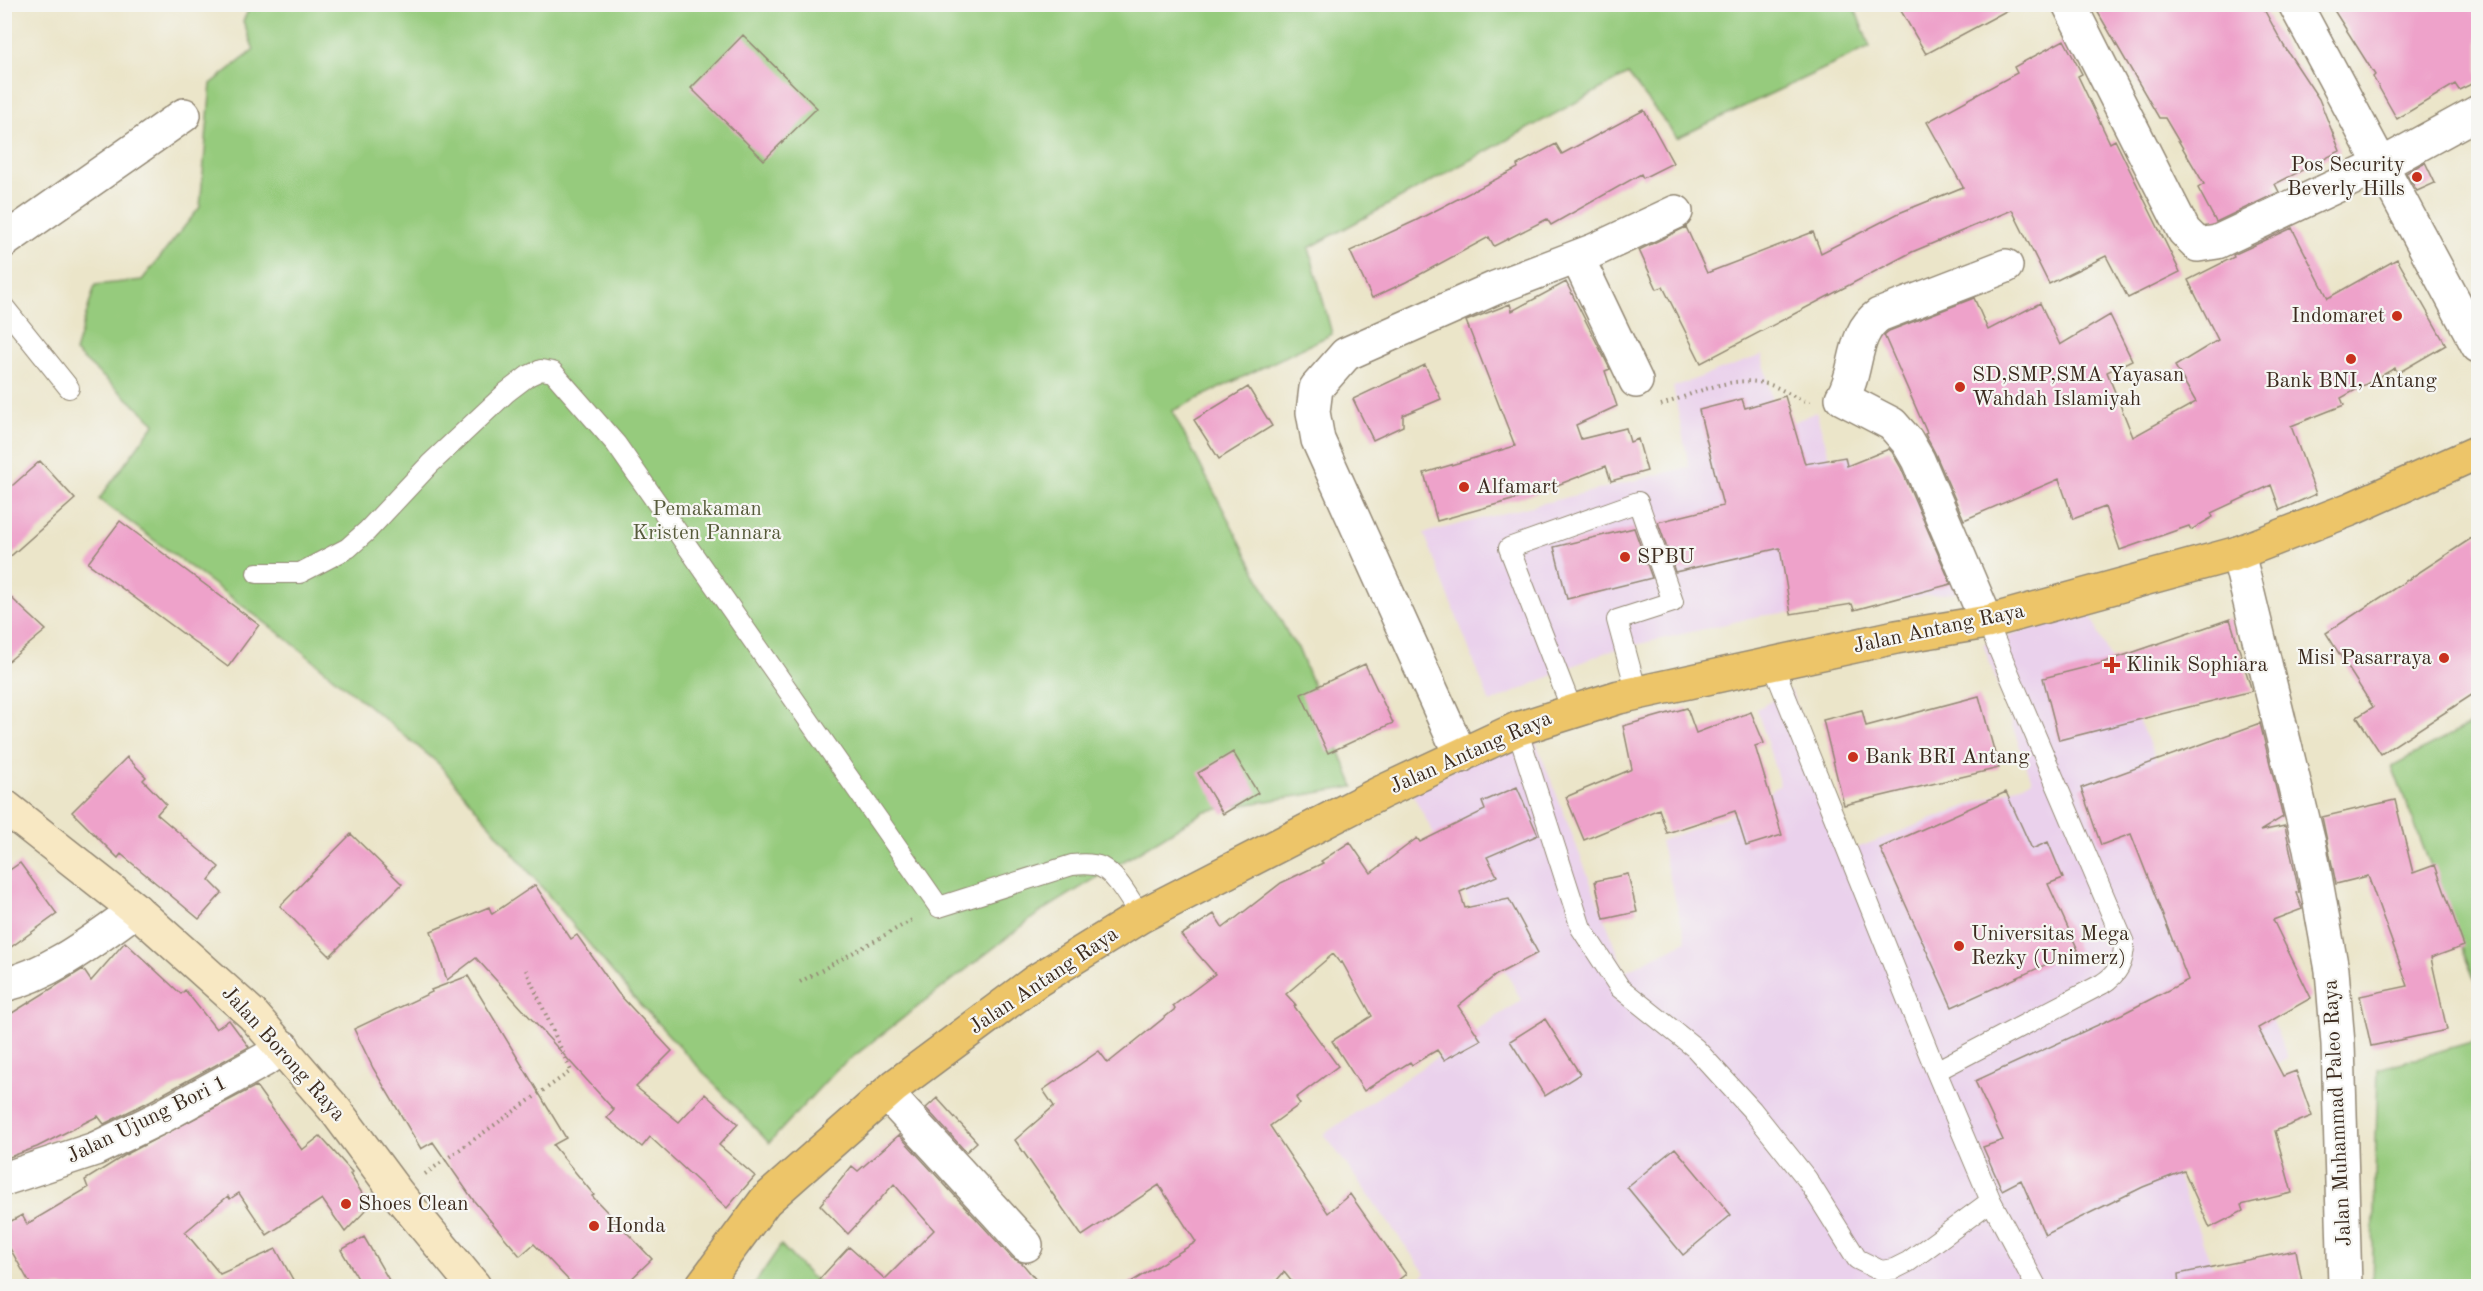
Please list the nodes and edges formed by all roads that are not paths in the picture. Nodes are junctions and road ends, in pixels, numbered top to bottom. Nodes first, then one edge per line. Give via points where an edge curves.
1 (2069, 4) edge
2 (2295, 4) edge
3 (2478, 112) edge
4 (184, 115) dead end
5 (2383, 164) junction
6 (1676, 212) dead end
7 (4, 241) edge
8 (1576, 257) junction
9 (2006, 266) dead end
10 (4, 307) edge
11 (2478, 346) edge
12 (1636, 381) dead end
13 (69, 388) dead end
14 (2478, 452) edge
15 (2238, 553) junction
16 (257, 573) dead end
17 (1988, 622) junction
18 (1773, 665) junction
19 (1637, 693) junction
20 (1572, 710) junction
21 (1517, 729) junction
22 (1461, 756) junction
23 (4, 806) edge
24 (136, 910) junction
25 (1141, 916) junction
26 (4, 985) edge
27 (283, 1047) junction
28 (1936, 1071) junction
29 (887, 1094) junction
30 (4, 1179) edge
31 (1991, 1201) junction
32 (1026, 1245) dead end
33 (474, 1287) edge
34 (702, 1287) edge
35 (2036, 1287) edge
36 (2345, 1287) edge

1 - 5 street via 2184,231 2198,245 2217,242
2 - 5 street
3 - 5 street
4 - 7 street
5 - 11 street
6 - 8 street
8 - 12 street
8 - 22 street via 1346,354 1316,388 1313,412 1322,449
9 - 17 street via 1872,320 1861,337 1849,387 1842,398 1892,424 1907,441
10 - 13 lane
14 - 15 main road, Jalan Antang Raya via 2351,509
15 - 17 main road, Jalan Antang Raya
15 - 36 street, Jalan Muhammad Paleo Raya via 2310,848 2332,970
16 - 25 lane via 300,573 348,548 507,392 541,370 553,372 616,444 939,907 1072,865 1088,864 1101,867 1113,878
17 - 18 main road, Jalan Antang Raya
17 - 28 lane via 2124,943 2124,955 2115,974 2102,984
18 - 19 main road, Jalan Antang Raya
18 - 28 lane
19 - 20 main road, Jalan Antang Raya
19 - 20 lane via 1617,620 1673,603 1638,502 1509,548
20 - 21 main road, Jalan Antang Raya
21 - 22 main road, Jalan Antang Raya
21 - 31 lane via 1587,938 1620,988 1695,1048 1752,1110 1807,1179 1857,1259 1881,1271 1894,1269
22 - 25 main road, Jalan Antang Raya via 1380,793
23 - 24 main road, Jalan Borong Raya
24 - 26 street via 77,951
24 - 27 main road, Jalan Borong Raya via 224,987
25 - 29 main road, Jalan Antang Raya via 1036,981
27 - 30 street, Jalan Ujung Bori 1 via 159,1118 95,1149
27 - 33 main road, Jalan Borong Raya
28 - 31 lane
29 - 32 street
29 - 34 main road, Jalan Antang Raya via 765,1201
31 - 35 lane

